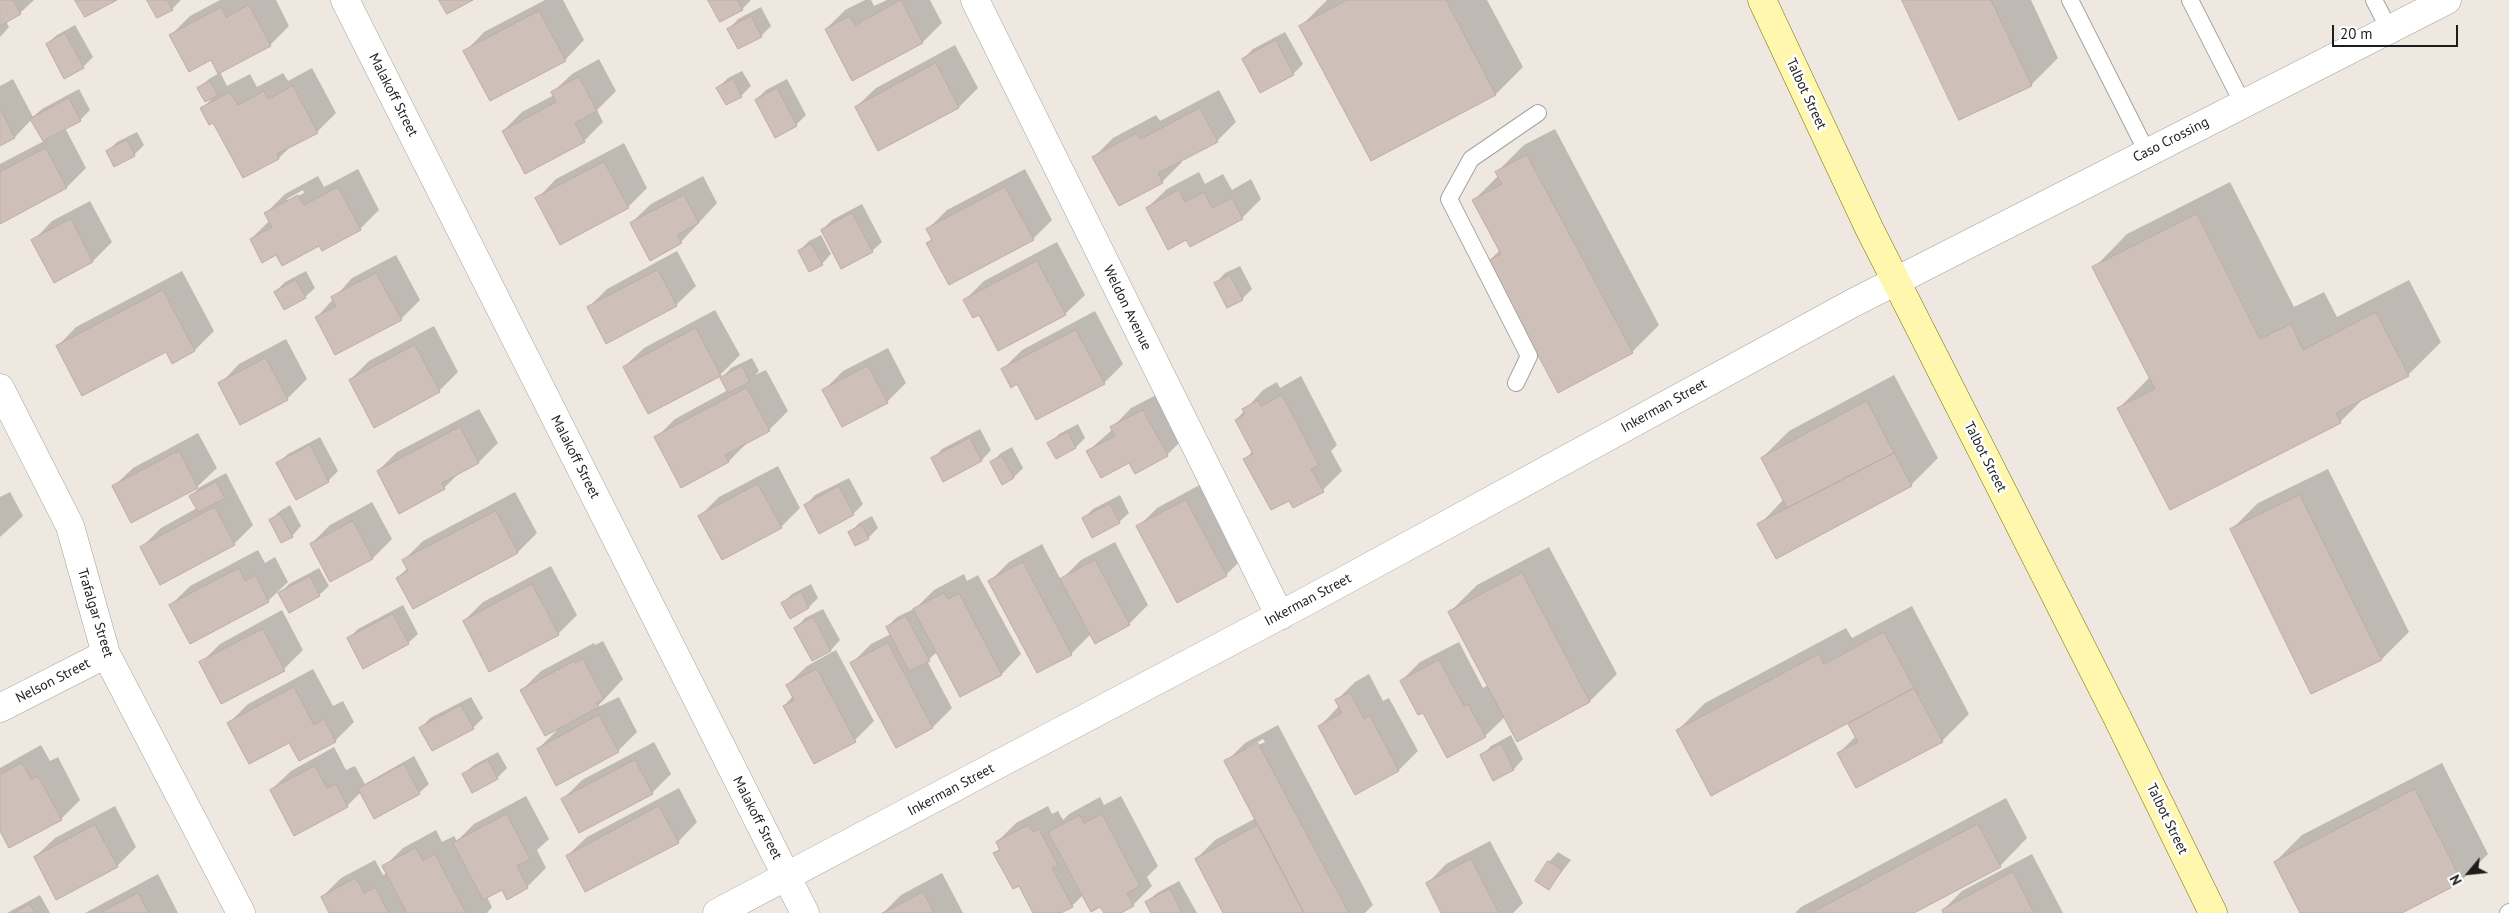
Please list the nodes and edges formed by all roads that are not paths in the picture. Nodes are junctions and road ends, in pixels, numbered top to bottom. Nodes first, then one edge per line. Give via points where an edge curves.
1 (345, 0) edge
2 (975, 0) edge
3 (1762, 0) edge
4 (2070, 0) edge
5 (2190, 0) edge
6 (2374, 0) edge
7 (2447, 0) edge
8 (2389, 30) junction
9 (2243, 104) junction
10 (1538, 113) dead end
11 (2147, 152) junction
12 (1896, 280) junction
13 (1516, 383) dead end
14 (0, 388) edge
15 (1280, 616) junction
16 (106, 654) junction
17 (0, 708) edge
18 (787, 877) junction
19 (241, 913) edge
20 (717, 913) edge
21 (805, 913) edge
22 (2213, 913) edge

1 - 18 street, Malakoff Street
2 - 15 street, Weldon Avenue
3 - 12 main road, Talbot Street
4 - 11 lane
5 - 9 lane
6 - 8 lane
7 - 8 street, Caso Crossing
8 - 9 street, Caso Crossing
9 - 11 street, Caso Crossing
10 - 13 lane via 1471,159 1449,199 1529,356
11 - 12 street, Caso Crossing
12 - 15 street, Inkerman Street
12 - 22 main road, Talbot Street
14 - 16 street, Trafalgar Street via 70,526
15 - 18 street, Inkerman Street
16 - 17 street, Nelson Street
16 - 19 street, Trafalgar Street
18 - 20 street, Inkerman Street
18 - 21 street, Malakoff Street

